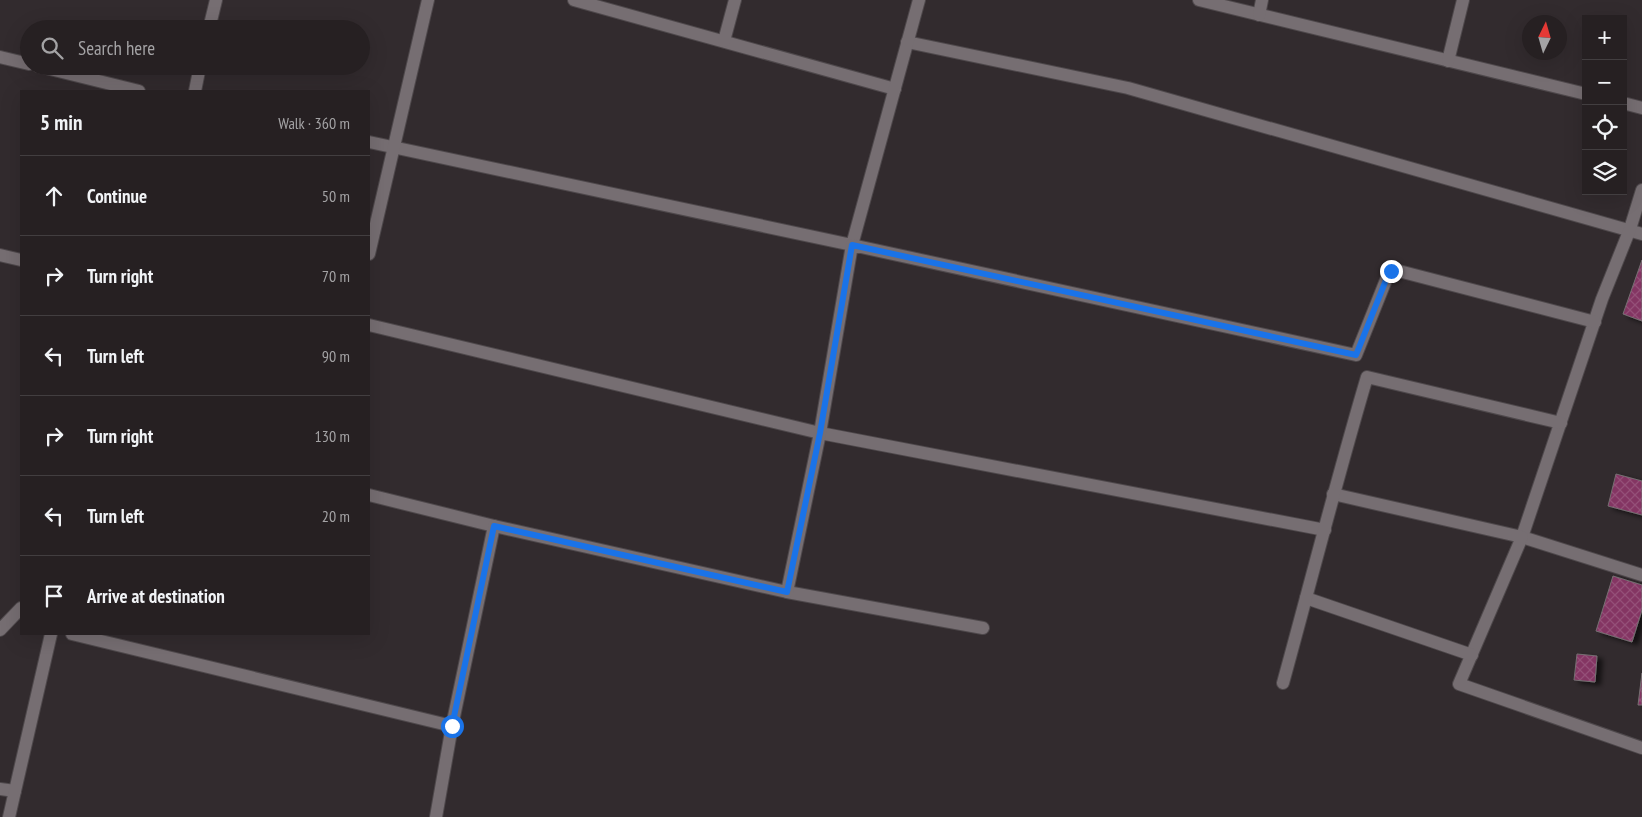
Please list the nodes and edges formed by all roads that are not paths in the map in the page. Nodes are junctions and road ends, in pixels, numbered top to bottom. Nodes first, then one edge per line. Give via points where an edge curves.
1 (216, 0) edge
2 (428, 0) edge
3 (574, 0) edge
4 (735, 0) edge
5 (919, 0) edge
6 (1199, 0) edge
7 (1262, 0) edge
8 (1463, 0) edge
9 (1259, 14) junction
10 (211, 20) edge
11 (724, 41) junction
12 (907, 42) junction
13 (0, 57) edge
14 (1448, 61) junction
15 (20, 62) edge
16 (74, 75) edge
17 (198, 75) edge
18 (894, 89) junction
19 (135, 90) edge
20 (194, 90) edge
21 (1582, 93) edge
22 (1627, 105) edge
23 (1642, 108) edge
24 (370, 142) edge
25 (394, 147) junction
26 (1642, 190) edge
27 (1630, 229) junction
28 (1642, 234) edge
29 (852, 245) junction
30 (370, 250) edge
31 (0, 255) edge
32 (20, 260) edge
33 (1594, 322) junction
34 (370, 325) edge
35 (1561, 423) junction
36 (820, 433) junction
37 (1333, 494) junction
38 (370, 495) edge
39 (494, 526) junction
40 (1325, 530) junction
41 (1522, 537) junction
42 (1642, 575) edge
43 (787, 592) junction
44 (1306, 598) junction
45 (20, 609) edge
46 (983, 628) dead end
47 (0, 630) edge
48 (51, 635) edge
49 (76, 635) edge
50 (1472, 656) junction
51 (1283, 684) dead end
52 (452, 726) junction
53 (1642, 748) edge
54 (0, 789) edge
55 (15, 792) junction
56 (9, 817) edge
57 (436, 817) edge

1 - 10 street
2 - 25 street
3 - 11 street
4 - 11 street
5 - 12 street
6 - 9 street
7 - 9 street
8 - 14 street
9 - 14 street
11 - 18 street
12 - 18 street
12 - 27 street via 1128,88
13 - 15 street
14 - 21 street
16 - 19 street
17 - 20 street
18 - 29 street
22 - 23 street
24 - 25 street
25 - 29 street
25 - 30 street
26 - 27 street
27 - 28 street
27 - 33 street
29 - 33 street via 1356,355 1388,275 1395,270
29 - 36 street
31 - 32 street
33 - 35 street
34 - 36 street
35 - 37 street via 1367,376
35 - 41 street
36 - 40 street
36 - 43 street
37 - 40 street
37 - 41 street
38 - 39 street
39 - 43 street
39 - 52 street
40 - 44 street
41 - 42 street
41 - 50 street
43 - 46 street
44 - 50 street
44 - 51 street
45 - 47 street
48 - 55 street
49 - 52 street
50 - 53 street via 1459,684
52 - 57 street
54 - 55 street
55 - 56 street

